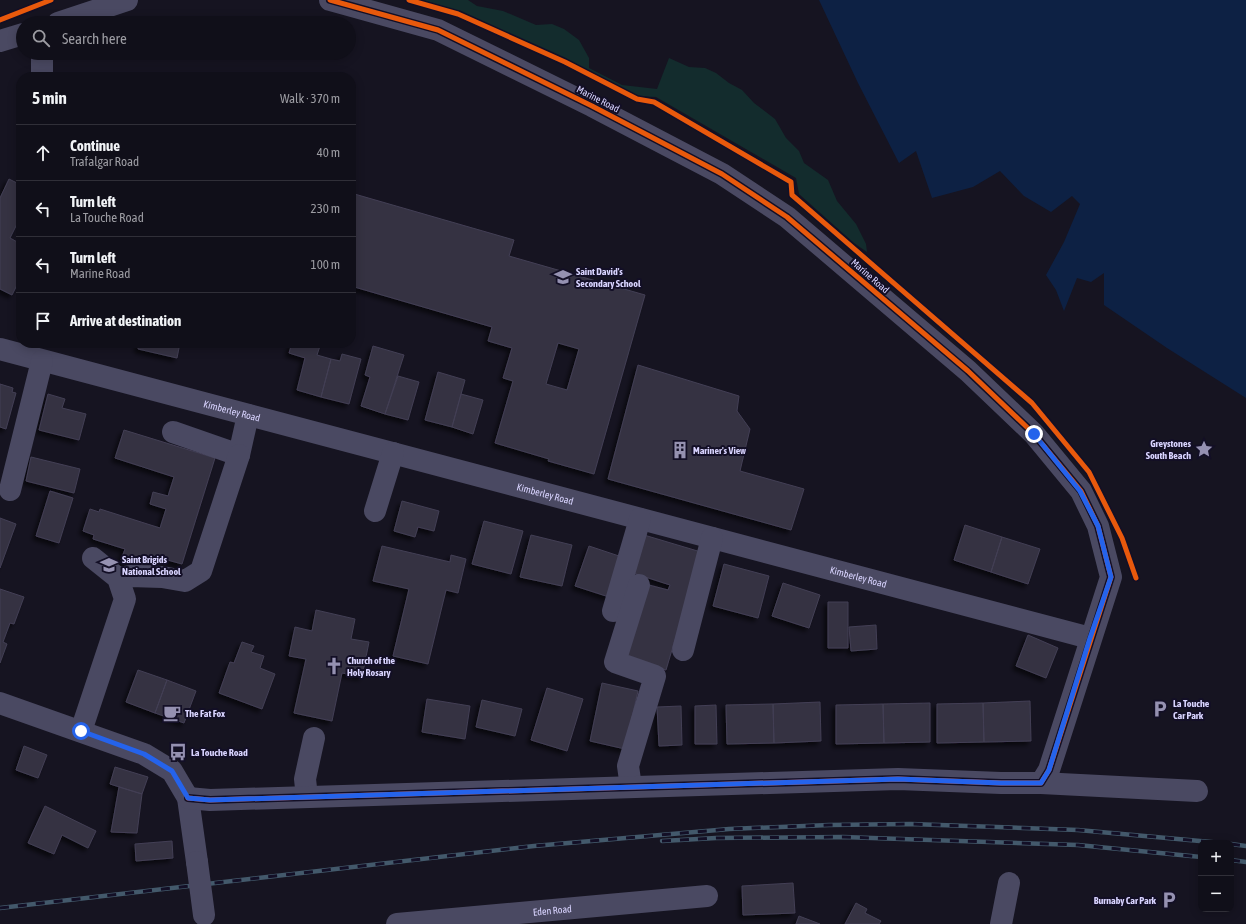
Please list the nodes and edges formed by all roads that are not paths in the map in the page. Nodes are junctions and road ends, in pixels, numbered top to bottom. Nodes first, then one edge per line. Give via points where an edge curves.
1 (127, 0) edge
2 (330, 0) edge
3 (79, 16) edge
4 (16, 36) edge
5 (0, 41) edge
6 (42, 60) edge
7 (42, 72) edge
8 (0, 349) edge
9 (36, 354) edge
10 (248, 415) junction
11 (173, 432) dead end
12 (393, 453) junction
13 (239, 455) junction
14 (10, 490) dead end
15 (375, 511) dead end
16 (640, 519) junction
17 (712, 538) junction
18 (93, 558) dead end
19 (118, 578) junction
20 (639, 585) dead end
21 (613, 611) dead end
22 (1090, 638) junction
23 (683, 650) dead end
24 (0, 703) edge
25 (81, 731) junction
26 (314, 738) dead end
27 (1041, 783) junction
28 (631, 787) junction
29 (1197, 791) dead end
30 (307, 797) junction
31 (188, 798) junction
32 (1009, 883) dead end
33 (707, 896) dead end
34 (204, 919) edge
35 (504, 919) edge
36 (397, 924) edge
37 (401, 924) edge
38 (1001, 924) edge

1 - 3 street
2 - 22 street, Marine Road via 438,30 722,174 787,217 968,371 1034,434 1080,491 1098,526 1111,577
4 - 5 street
6 - 7 street
8 - 9 street, Kimberley Road
9 - 10 street, Kimberley Road
9 - 14 street
10 - 12 street, Kimberley Road
10 - 13 street
11 - 13 street
12 - 15 street
12 - 16 street, Kimberley Road
13 - 19 street via 201,571 185,581 162,577
16 - 17 street, Kimberley Road
16 - 21 street
17 - 22 street, Kimberley Road
17 - 23 street
18 - 19 street
19 - 25 street via 125,599
20 - 28 street via 615,662 655,676 628,766
22 - 27 street, Marine Road via 1049,770
24 - 25 street
25 - 31 street via 144,754 172,771
26 - 30 street via 305,779
27 - 28 street via 898,779
27 - 29 street
28 - 30 street
30 - 31 street via 210,800
31 - 34 street, bridge
32 - 38 street
33 - 35 street, Eden Road
35 - 37 street, Eden Road
36 - 37 street, Eden Road

